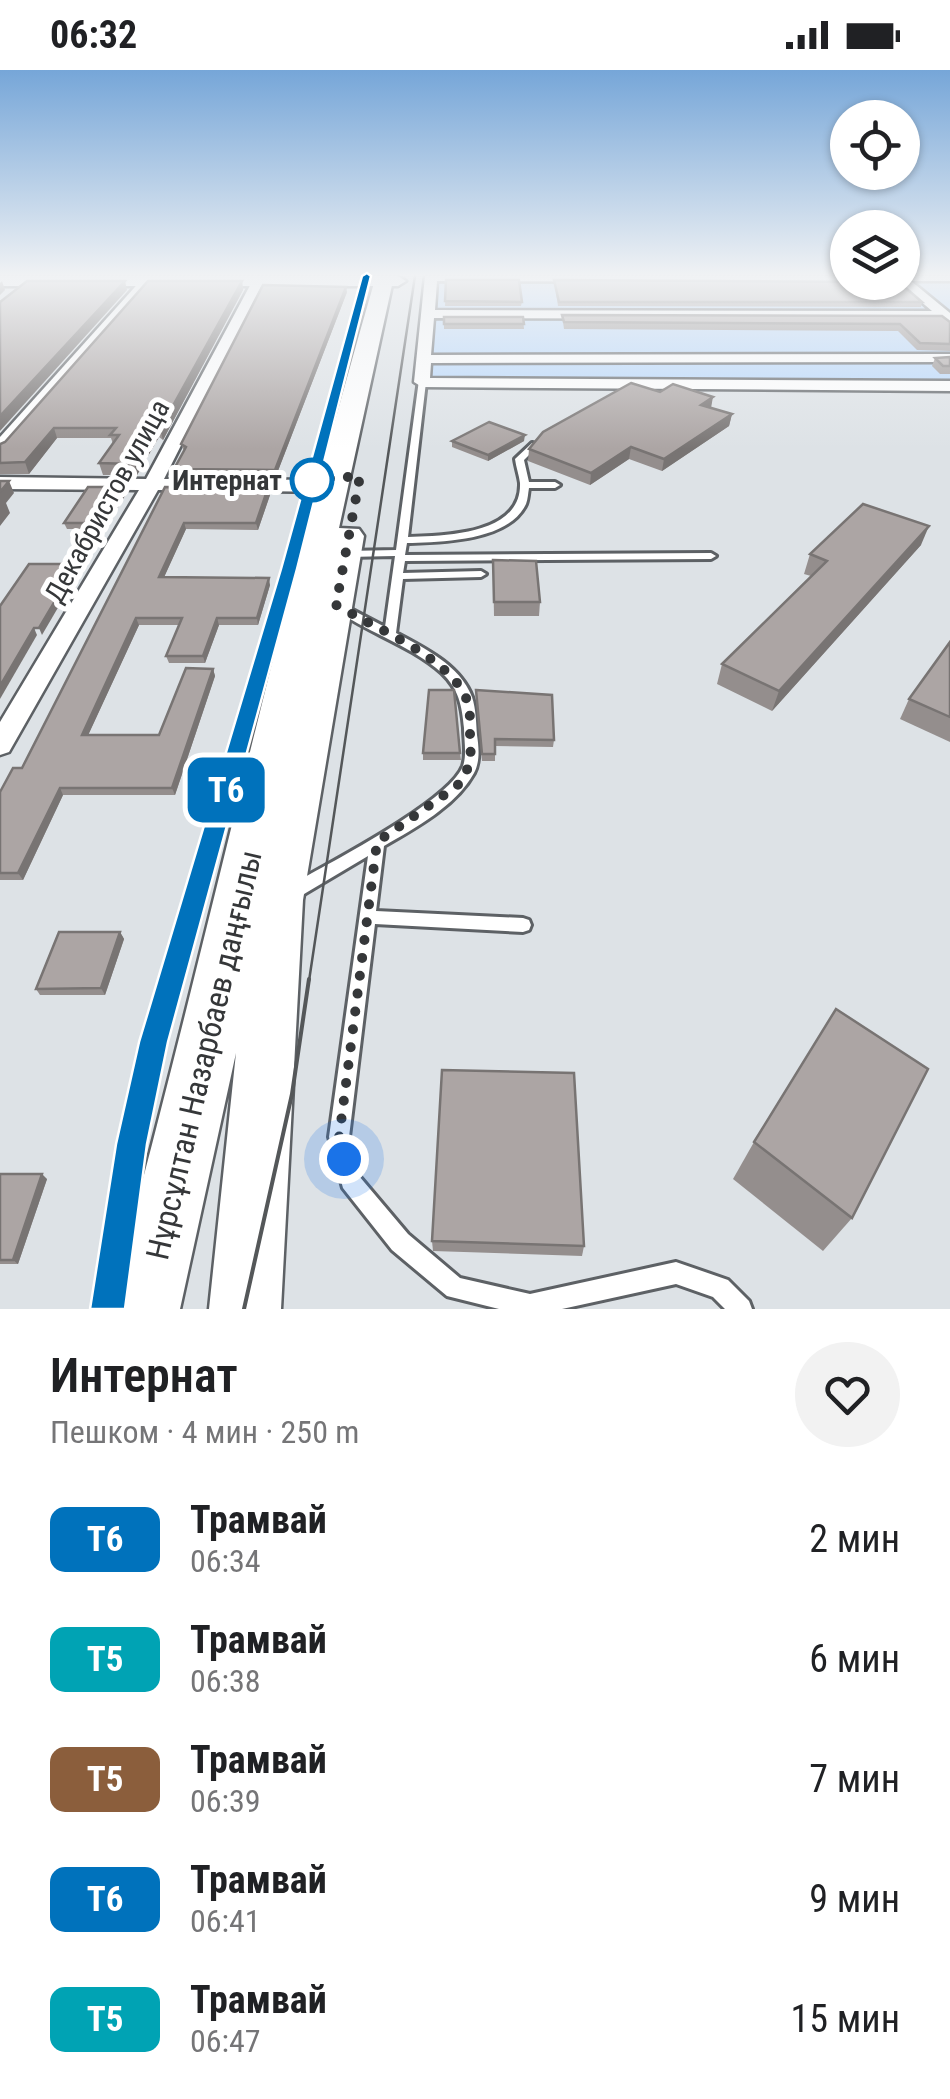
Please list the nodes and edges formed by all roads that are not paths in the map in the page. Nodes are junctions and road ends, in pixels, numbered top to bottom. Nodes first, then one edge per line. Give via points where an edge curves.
1 (94, 334) edge
2 (230, 334) edge
3 (386, 334) edge
4 (393, 334) edge
5 (428, 334) edge
6 (950, 358) edge
7 (426, 359) junction
8 (422, 382) junction
9 (950, 386) edge
10 (535, 445) edge
11 (0, 447) edge
12 (0, 483) edge
13 (152, 484) junction
14 (526, 485) junction
15 (555, 485) dead end
16 (333, 486) junction
17 (403, 540) junction
18 (344, 554) junction
19 (401, 556) junction
20 (711, 556) dead end
21 (481, 574) dead end
22 (398, 576) junction
23 (336, 605) junction
24 (390, 636) junction
25 (0, 746) edge
26 (377, 842) junction
27 (278, 900) junction
28 (366, 917) junction
29 (523, 925) dead end
30 (144, 1309) edge
31 (245, 1309) edge
32 (741, 1309) edge

1 - 11 street
2 - 13 street, Декабристов улица
3 - 16 main road, Нұрсұлтан Назарбаев даңғылы
4 - 18 main road, Нұрсұлтан Назарбаев даңғылы
5 - 7 street
6 - 7 street
7 - 8 street
8 - 9 street
8 - 17 lane
10 - 14 lane via 519,459
12 - 13 street
13 - 16 street
13 - 25 street, Декабристов улица
14 - 15 lane
14 - 17 lane via 515,512 484,534
16 - 30 main road, Нұрсұлтан Назарбаев даңғылы
17 - 19 lane
18 - 19 lane
18 - 23 main road, Нұрсұлтан Назарбаев даңғылы
19 - 20 lane
19 - 22 lane
21 - 22 lane
22 - 24 lane
23 - 24 lane
23 - 27 main road, Нұрсұлтан Назарбаев даңғылы
24 - 26 lane via 458,682 468,702 472,756 457,786
26 - 27 lane
26 - 28 lane
27 - 31 main road, Нұрсұлтан Назарбаев даңғылы
28 - 29 lane
28 - 32 lane via 339,1138 350,1181 400,1242 456,1288 530,1305 676,1273 720,1288

